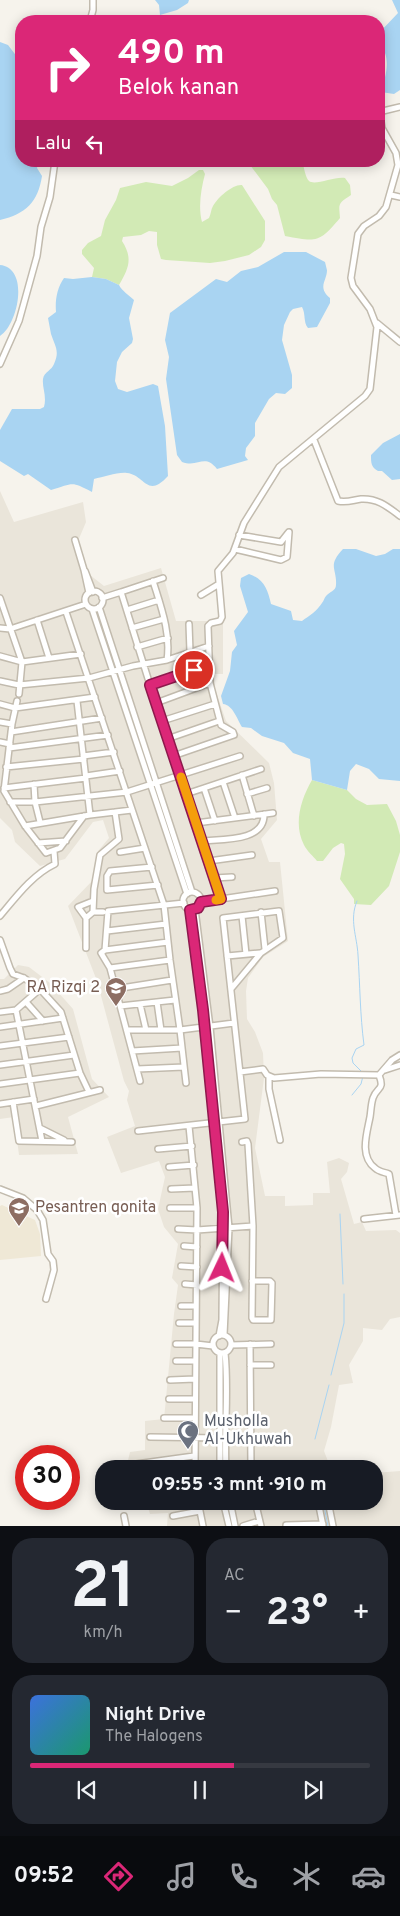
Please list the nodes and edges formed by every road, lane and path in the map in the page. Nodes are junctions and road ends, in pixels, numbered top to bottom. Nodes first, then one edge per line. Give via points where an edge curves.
1 (92, 0) edge
2 (92, 15) edge
3 (400, 107) edge
4 (385, 111) edge
5 (385, 134) edge
6 (54, 167) edge
7 (391, 195) junction
8 (400, 197) edge
9 (376, 323) junction
10 (400, 342) edge
11 (0, 364) edge
12 (314, 440) junction
13 (400, 516) edge
14 (239, 535) junction
15 (75, 540) dead end
16 (235, 549) junction
17 (163, 578) dead end
18 (153, 581) junction
19 (219, 584) junction
20 (91, 592) junction
21 (122, 592) junction
22 (200, 595) dead end
23 (0, 598) edge
24 (102, 598) junction
25 (159, 600) junction
26 (86, 604) junction
27 (99, 607) junction
28 (92, 609) junction
29 (127, 610) junction
30 (66, 612) junction
31 (164, 619) junction
32 (36, 620) junction
33 (190, 624) dead end
34 (0, 628) edge
35 (132, 628) junction
36 (10, 629) junction
37 (168, 638) junction
38 (209, 646) junction
39 (137, 647) junction
40 (190, 652) junction
41 (81, 654) junction
42 (0, 656) edge
43 (49, 658) junction
44 (166, 660) junction
45 (22, 662) junction
46 (145, 664) junction
47 (209, 664) junction
48 (119, 670) junction
49 (112, 672) junction
50 (89, 678) junction
51 (0, 681) edge
52 (210, 683) junction
53 (19, 685) junction
54 (150, 685) junction
55 (19, 694) dead end
56 (95, 697) junction
57 (78, 700) junction
58 (18, 701) dead end
59 (156, 702) junction
60 (0, 704) edge
61 (215, 704) junction
62 (15, 708) junction
63 (102, 718) junction
64 (162, 720) junction
65 (80, 721) junction
66 (0, 722) edge
67 (219, 722) junction
68 (12, 724) junction
69 (11, 732) junction
70 (108, 735) junction
71 (82, 739) junction
72 (168, 739) junction
73 (0, 742) edge
74 (9, 746) junction
75 (114, 752) junction
76 (173, 756) junction
77 (240, 756) dead end
78 (83, 758) junction
79 (0, 762) edge
80 (7, 765) junction
81 (261, 769) dead end
82 (120, 771) junction
83 (180, 775) junction
84 (242, 776) junction
85 (86, 777) junction
86 (223, 782) junction
87 (34, 784) junction
88 (154, 784) junction
89 (3, 786) edge
90 (204, 788) junction
91 (266, 788) dead end
92 (127, 792) junction
93 (186, 794) junction
94 (247, 794) junction
95 (3, 797) edge
96 (88, 797) junction
97 (10, 802) junction
98 (36, 802) junction
99 (132, 810) junction
100 (115, 812) junction
101 (273, 813) dead end
102 (90, 814) junction
103 (264, 814) junction
104 (84, 816) junction
105 (254, 816) junction
106 (234, 818) junction
107 (215, 821) junction
108 (40, 822) junction
109 (196, 823) junction
110 (25, 826) junction
111 (67, 840) junction
112 (202, 841) junction
113 (38, 843) junction
114 (146, 848) junction
115 (54, 851) junction
116 (120, 852) dead end
117 (252, 855) dead end
118 (209, 861) junction
119 (152, 868) junction
120 (232, 877) dead end
121 (214, 878) junction
122 (158, 885) junction
123 (275, 891) dead end
124 (189, 893) junction
125 (221, 899) junction
126 (93, 901) junction
127 (201, 902) junction
128 (184, 903) junction
129 (164, 905) junction
130 (193, 909) junction
131 (93, 912) junction
132 (103, 912) dead end
133 (261, 912) junction
134 (0, 916) edge
135 (242, 916) junction
136 (86, 918) junction
137 (166, 924) junction
138 (107, 931) junction
139 (0, 940) edge
140 (168, 942) junction
141 (86, 948) dead end
142 (105, 950) junction
143 (263, 951) junction
144 (246, 954) junction
145 (227, 956) junction
146 (170, 960) junction
147 (110, 968) junction
148 (24, 978) junction
149 (172, 980) junction
150 (115, 989) junction
151 (231, 989) junction
152 (40, 990) junction
153 (0, 991) edge
154 (175, 1000) junction
155 (26, 1002) junction
156 (157, 1002) junction
157 (140, 1004) junction
158 (120, 1006) junction
159 (16, 1010) junction
160 (0, 1012) edge
161 (63, 1018) junction
162 (43, 1021) junction
163 (20, 1023) junction
164 (234, 1023) junction
165 (0, 1026) edge
166 (208, 1027) junction
167 (127, 1030) junction
168 (146, 1030) junction
169 (161, 1030) junction
170 (180, 1030) junction
171 (69, 1037) junction
172 (24, 1043) junction
173 (0, 1046) edge
174 (182, 1048) junction
175 (132, 1050) junction
176 (74, 1055) junction
177 (400, 1055) edge
178 (27, 1061) junction
179 (0, 1065) edge
180 (400, 1065) edge
181 (184, 1067) junction
182 (137, 1069) junction
183 (385, 1070) junction
184 (240, 1072) junction
185 (80, 1073) junction
186 (379, 1075) junction
187 (269, 1077) junction
188 (30, 1080) junction
189 (140, 1081) dead end
190 (186, 1083) dead end
191 (0, 1084) edge
192 (100, 1090) dead end
193 (89, 1092) junction
194 (34, 1099) junction
195 (13, 1102) junction
196 (0, 1104) edge
197 (36, 1106) junction
198 (216, 1122) junction
199 (189, 1126) junction
200 (40, 1128) junction
201 (138, 1131) dead end
202 (280, 1140) dead end
203 (42, 1141) junction
204 (242, 1142) dead end
205 (192, 1146) junction
206 (158, 1149) dead end
207 (194, 1165) junction
208 (169, 1167) dead end
209 (195, 1188) junction
210 (0, 1189) edge
211 (171, 1189) dead end
212 (170, 1208) dead end
213 (197, 1208) junction
214 (398, 1215) edge
215 (364, 1218) dead end
216 (253, 1226) junction
217 (178, 1228) dead end
218 (226, 1228) junction
219 (197, 1230) junction
220 (184, 1246) dead end
221 (197, 1247) junction
222 (181, 1266) dead end
223 (197, 1267) junction
224 (252, 1281) junction
225 (185, 1284) dead end
226 (197, 1285) junction
227 (46, 1299) dead end
228 (181, 1306) dead end
229 (196, 1306) junction
230 (179, 1323) dead end
231 (196, 1323) junction
232 (222, 1336) junction
233 (176, 1344) dead end
234 (196, 1344) junction
235 (250, 1344) junction
236 (271, 1344) dead end
237 (231, 1345) junction
238 (213, 1346) junction
239 (222, 1353) junction
240 (176, 1361) dead end
241 (195, 1361) junction
242 (250, 1365) junction
243 (271, 1365) dead end
244 (195, 1379) junction
245 (170, 1380) dead end
246 (169, 1399) dead end
247 (195, 1399) junction
248 (164, 1418) dead end
249 (195, 1418) junction
250 (150, 1437) dead end
251 (194, 1438) junction
252 (220, 1438) junction
253 (194, 1456) junction
254 (165, 1460) edge
255 (194, 1460) edge
256 (220, 1460) edge
257 (226, 1460) edge
258 (251, 1460) edge
259 (225, 1510) edge
260 (232, 1510) edge
261 (257, 1510) edge
262 (320, 1510) edge
263 (330, 1510) edge
264 (200, 1511) joint
265 (124, 1516) dead end
266 (173, 1516) dead end
267 (260, 1524) edge
268 (286, 1525) dead end
269 (323, 1525) edge
270 (126, 1526) edge
271 (203, 1526) edge
272 (229, 1526) edge
273 (235, 1526) edge
274 (243, 1526) edge
275 (333, 1526) edge

1 - 2 street
3 - 4 street
5 - 7 street via 398,161
6 - 11 street via 37,256 19,321
7 - 8 street
7 - 9 street via 383,213 358,234 350,278
9 - 10 street
9 - 12 street via 378,332 370,389
12 - 13 street via 338,502 362,499 380,502
12 - 14 street via 279,466
14 - 16 street
14 - 16 street via 281,542 289,532 286,557 281,560
15 - 20 street
16 - 19 street via 218,571
17 - 18 street
18 - 21 street
18 - 25 street
19 - 22 street
19 - 38 street via 222,617 220,621 209,624
20 - 24 street via 98,592
20 - 26 street via 86,597
21 - 24 street
21 - 29 street
23 - 36 street
24 - 27 street
25 - 29 street
25 - 31 street
26 - 28 street
26 - 30 street
27 - 28 street
27 - 48 street
28 - 49 street
29 - 35 street
30 - 32 street
30 - 41 street
31 - 35 street
31 - 37 street
32 - 36 street
32 - 43 street
33 - 40 street
34 - 36 street
35 - 39 street
36 - 45 street
37 - 39 street
37 - 44 street
38 - 40 street
38 - 47 street
39 - 46 street
40 - 44 street
41 - 43 street
41 - 50 street
42 - 45 street
43 - 45 street
44 - 46 street
45 - 53 street
46 - 48 street
46 - 54 street
47 - 52 street
47 - 54 street
48 - 49 street
48 - 88 street
49 - 50 street
49 - 88 street
50 - 53 street
50 - 56 street
51 - 53 street
52 - 59 street
52 - 61 street
53 - 55 street
54 - 59 street
56 - 57 street
56 - 63 street
57 - 62 street
57 - 65 street
58 - 62 street
59 - 64 street
60 - 62 street
61 - 64 street
61 - 67 street
62 - 68 street
63 - 65 street
63 - 70 street
64 - 72 street
65 - 69 street
65 - 71 street
66 - 68 street
67 - 72 street
67 - 76 street via 234,736
68 - 69 street
69 - 74 street
70 - 71 street
70 - 75 street
71 - 74 street
71 - 78 street
72 - 76 street
73 - 74 street
74 - 80 street
75 - 78 street
75 - 82 street
76 - 83 street
77 - 83 street
78 - 80 street
78 - 85 street
79 - 80 street
80 - 89 street
81 - 84 street
82 - 85 street
82 - 92 street
83 - 88 street
83 - 93 street
84 - 86 street
84 - 94 street
85 - 87 street
85 - 96 street
86 - 90 street
86 - 106 street
87 - 89 street
87 - 98 street
88 - 92 street
88 - 124 street
89 - 95 street
90 - 93 street
90 - 107 street
91 - 94 street
92 - 96 street
92 - 99 street
93 - 109 street
94 - 105 street
95 - 97 street
96 - 98 street
96 - 102 street
97 - 98 street
97 - 110 street
98 - 108 street
99 - 100 street
99 - 114 street
100 - 102 street
100 - 126 street via 119,838 100,855
101 - 103 street
102 - 104 street
103 - 105 street
103 - 112 street via 261,828 252,835
104 - 108 street
104 - 111 street
105 - 106 street
106 - 107 street
107 - 109 street
108 - 110 street
109 - 112 street
110 - 113 street
111 - 113 street
111 - 115 street
112 - 118 street
113 - 115 street via 46,852
114 - 116 street
114 - 119 street
115 - 134 street via 55,864 32,880
117 - 118 street
118 - 121 street
119 - 122 street
119 - 122 street via 110,872 107,890
120 - 121 street
121 - 125 street
122 - 129 street
123 - 125 street
124 - 127 street via 199,895
124 - 128 street
125 - 127 street
126 - 131 street
126 - 136 street via 78,907
127 - 130 street
128 - 129 street
128 - 130 street
129 - 137 street
129 - 138 street via 108,911
130 - 166 street
131 - 132 street
131 - 136 street
133 - 135 street
133 - 143 street
133 - 143 street via 279,911 283,938
135 - 144 street
135 - 145 street via 223,918
136 - 141 street
137 - 138 street
137 - 140 street
138 - 142 street
139 - 148 street via 13,974
140 - 142 street
140 - 146 street
142 - 147 street via 101,955
143 - 144 street
143 - 151 street
144 - 145 street
145 - 151 street
146 - 147 street
146 - 149 street
147 - 150 street
148 - 152 street
148 - 153 street
149 - 150 street
149 - 154 street
150 - 158 street
151 - 164 street
152 - 155 street
152 - 161 street
154 - 156 street
154 - 170 street
155 - 159 street
155 - 162 street
156 - 157 street
156 - 169 street
157 - 158 street
157 - 168 street
158 - 167 street
159 - 160 street
159 - 163 street
161 - 162 street
161 - 171 street
162 - 163 street
163 - 165 street
163 - 172 street
164 - 166 street
164 - 184 street
166 - 170 street
166 - 198 street
167 - 168 street
167 - 175 street
168 - 169 street
169 - 170 street
170 - 174 street
171 - 172 street
171 - 176 street
172 - 173 street
172 - 178 street
174 - 175 street
174 - 181 street
175 - 182 street
176 - 178 street
176 - 185 street
177 - 183 street
178 - 179 street
178 - 188 street
180 - 183 street
181 - 182 street
181 - 190 street
182 - 189 street
183 - 186 street
184 - 187 street via 263,1069
184 - 198 street via 245,1119
185 - 188 street
185 - 193 street
186 - 187 street via 330,1073
186 - 214 street via 382,1085 373,1097 365,1145 371,1165 389,1174
187 - 202 street
188 - 191 street
188 - 194 street
192 - 193 street
193 - 197 street
194 - 195 street
194 - 197 street
195 - 196 street
195 - 203 street via 19,1141
197 - 200 street
198 - 199 street
198 - 218 street
199 - 201 street
199 - 205 street
200 - 203 street
200 - 203 street via 70,1142
204 - 216 street via 247,1141 248,1144
205 - 206 street
205 - 207 street
207 - 208 street
207 - 209 street
209 - 211 street
209 - 213 street
210 - 227 street via 23,1198 43,1220 54,1270
212 - 213 street
213 - 219 street
214 - 215 street
216 - 218 street
216 - 224 street
217 - 219 street
218 - 219 street
218 - 232 street
219 - 221 street
220 - 221 street
221 - 223 street
222 - 223 street
223 - 226 street
224 - 224 street via 272,1283 271,1320 252,1319
225 - 226 street
226 - 229 street
228 - 229 street
229 - 231 street
230 - 231 street
231 - 234 street
232 - 237 street via 230,1340
232 - 238 street via 214,1341
233 - 234 street
234 - 238 street
234 - 241 street
235 - 236 street
235 - 237 street
235 - 242 street
237 - 239 street
238 - 239 street
239 - 252 street
239 - 257 street via 226,1367
240 - 241 street
241 - 244 street
242 - 243 street
242 - 258 street
244 - 245 street
244 - 247 street
246 - 247 street
247 - 249 street
248 - 249 street
249 - 251 street
250 - 251 street
251 - 252 street
251 - 253 street
252 - 256 street
253 - 254 street
253 - 255 street
259 - 272 street
260 - 273 street
261 - 267 street
262 - 269 street
263 - 275 street
264 - 266 street
264 - 271 street
265 - 270 street
267 - 274 street
268 - 269 street

